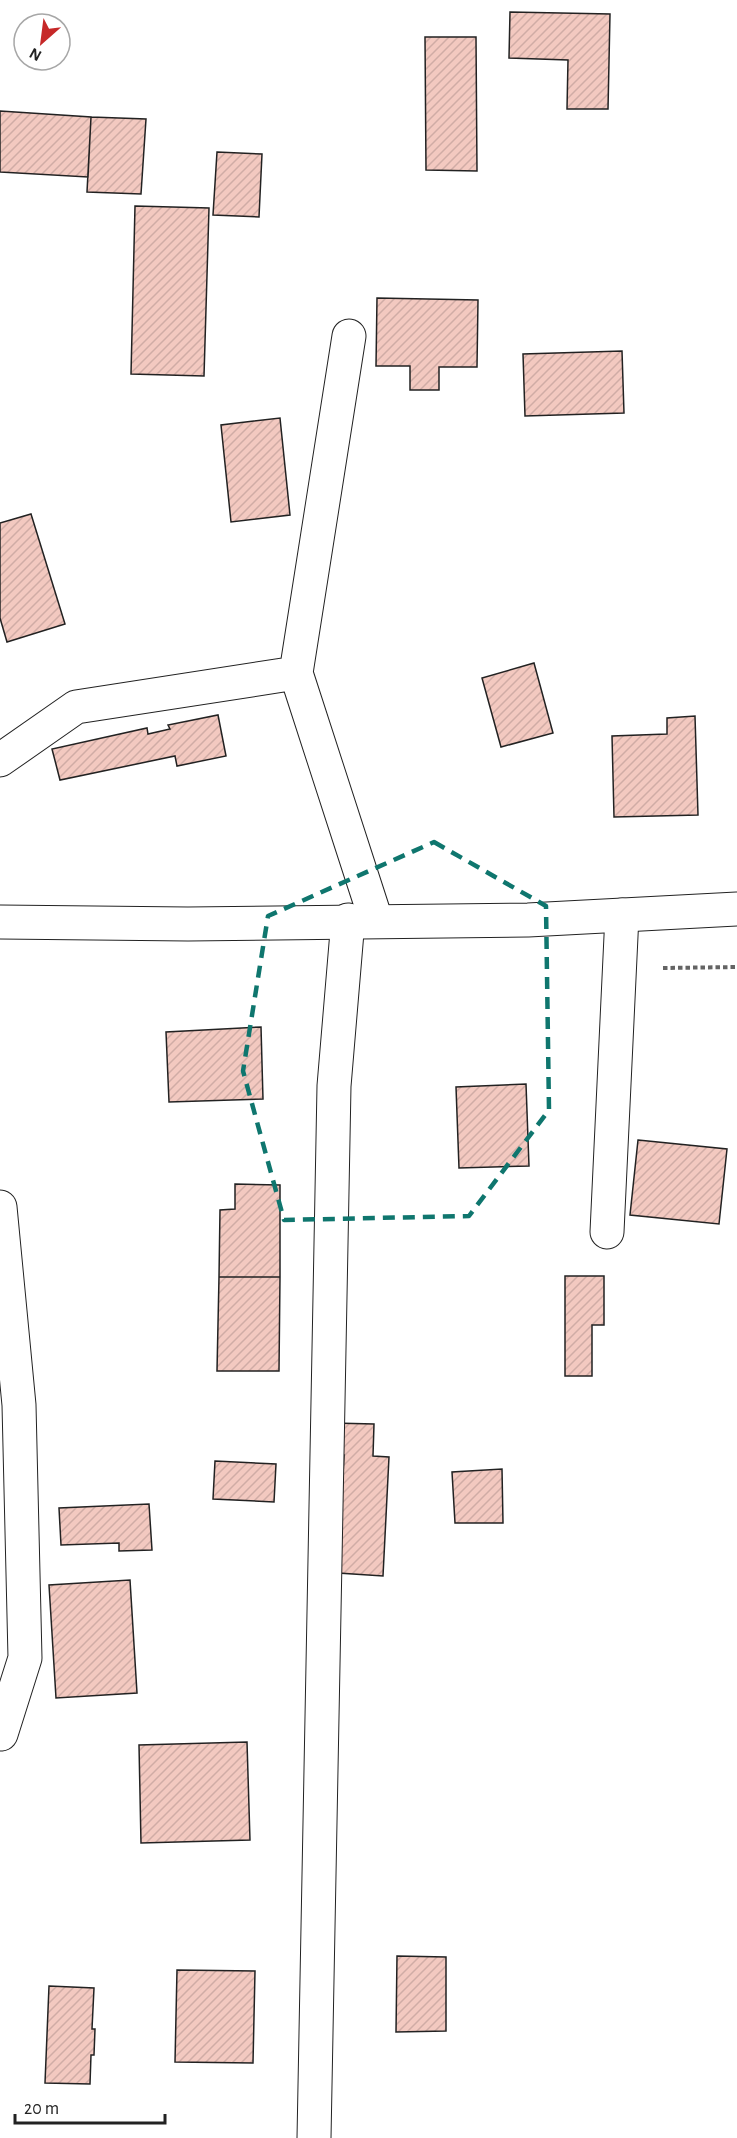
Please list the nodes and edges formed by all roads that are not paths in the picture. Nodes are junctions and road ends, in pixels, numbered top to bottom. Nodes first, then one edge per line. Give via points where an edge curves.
1 (349, 336) dead end
2 (296, 672) junction
3 (0, 760) edge
4 (737, 909) edge
5 (622, 915) junction
6 (362, 920) junction
7 (0, 922) edge
8 (0, 1207) edge
9 (608, 1232) dead end
10 (1, 1734) edge
11 (314, 2138) edge

1 - 2 street
2 - 3 street via 76,707
2 - 6 street
4 - 5 street
5 - 6 street via 528,920
5 - 9 street
6 - 7 street via 188,924
6 - 11 street via 334,1086
8 - 10 street via 19,1405 25,1658

